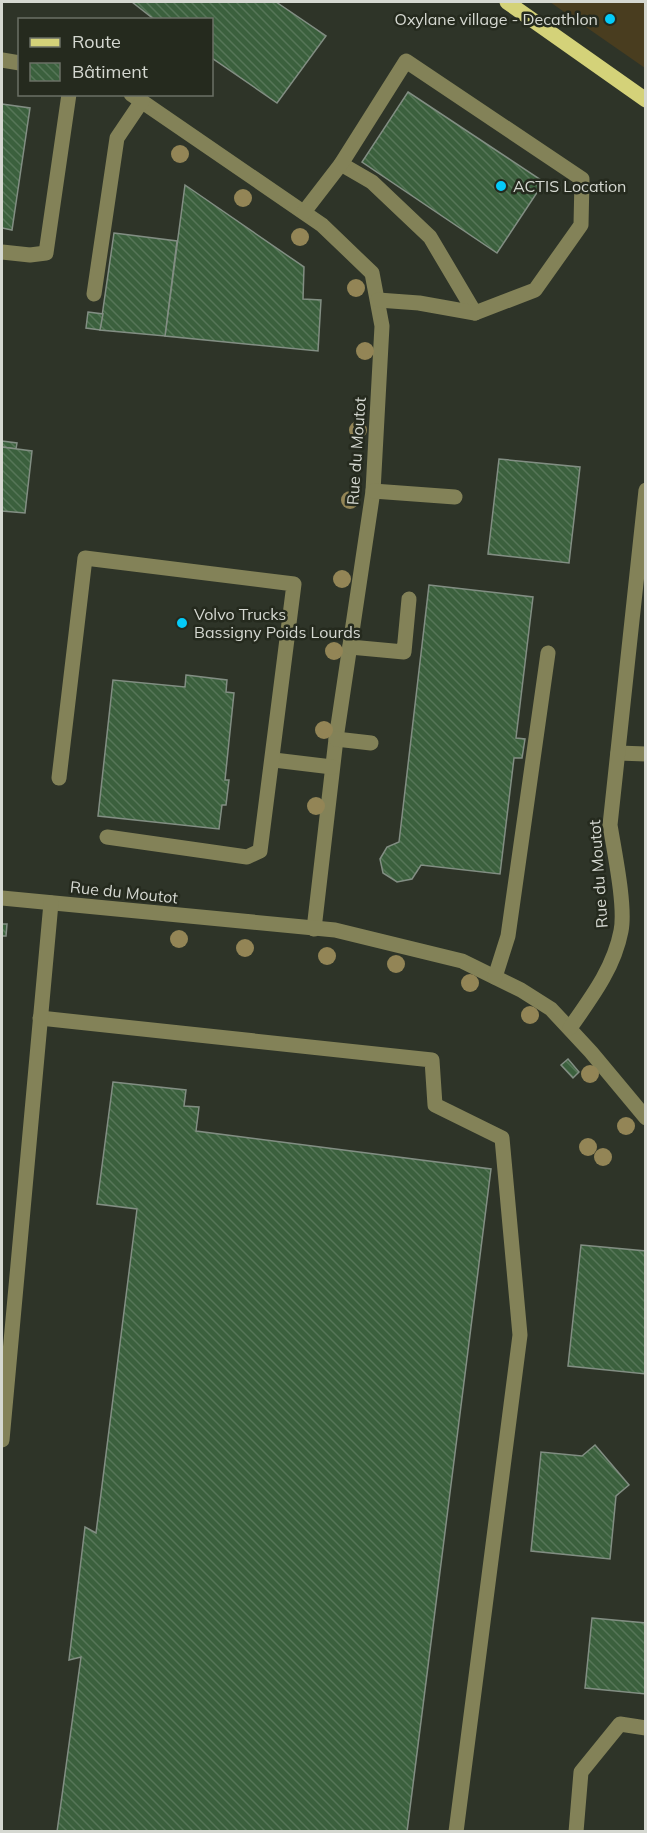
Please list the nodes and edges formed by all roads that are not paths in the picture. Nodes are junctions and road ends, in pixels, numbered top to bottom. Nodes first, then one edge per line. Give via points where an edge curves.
1 (507, 2) edge
2 (2, 60) edge
3 (18, 63) edge
4 (69, 96) edge
5 (136, 98) edge
6 (645, 100) edge
7 (341, 164) junction
8 (304, 212) junction
9 (2, 252) edge
10 (94, 294) dead end
11 (378, 300) junction
12 (475, 314) junction
13 (645, 490) edge
14 (373, 491) junction
15 (455, 497) dead end
16 (409, 599) dead end
17 (350, 646) junction
18 (548, 653) dead end
19 (336, 739) junction
20 (371, 743) dead end
21 (618, 753) junction
22 (645, 754) edge
23 (274, 760) junction
24 (333, 767) junction
25 (59, 778) dead end
26 (107, 837) dead end
27 (2, 898) edge
28 (51, 903) junction
29 (314, 929) junction
30 (495, 977) junction
31 (40, 1018) junction
32 (570, 1028) junction
33 (645, 1118) edge
34 (2, 1440) edge
35 (645, 1728) edge
36 (456, 1832) edge
37 (576, 1832) edge

1 - 6 main road
2 - 3 street
4 - 9 street via 46,253
5 - 8 street, Rue du Moutot
5 - 10 street via 117,138
7 - 8 street
7 - 12 street via 372,182 430,237
7 - 12 street via 406,61 582,179 581,225 535,290
8 - 11 street, Rue du Moutot via 372,273
11 - 12 street via 420,303
11 - 14 street, Rue du Moutot via 382,326
13 - 21 street, Rue du Moutot
14 - 15 street
14 - 17 street, Rue du Moutot
16 - 17 street via 404,652
17 - 19 street, Rue du Moutot
18 - 30 street via 508,936
19 - 20 street
19 - 24 street, Rue du Moutot
21 - 22 street
21 - 32 street, Rue du Moutot via 610,825 622,929 604,978
23 - 24 street
23 - 25 street via 294,584 85,558
23 - 26 street via 260,851 247,857
24 - 29 street, Rue du Moutot
27 - 28 street, Rue du Moutot
28 - 29 street, Rue du Moutot
28 - 31 street
29 - 30 street, Rue du Moutot via 335,930 462,961
30 - 32 street, Rue du Moutot via 551,1009
31 - 34 street
31 - 36 street via 432,1060 435,1105 502,1138 520,1335
32 - 33 street, Rue du Moutot
35 - 37 street via 620,1725 581,1772

